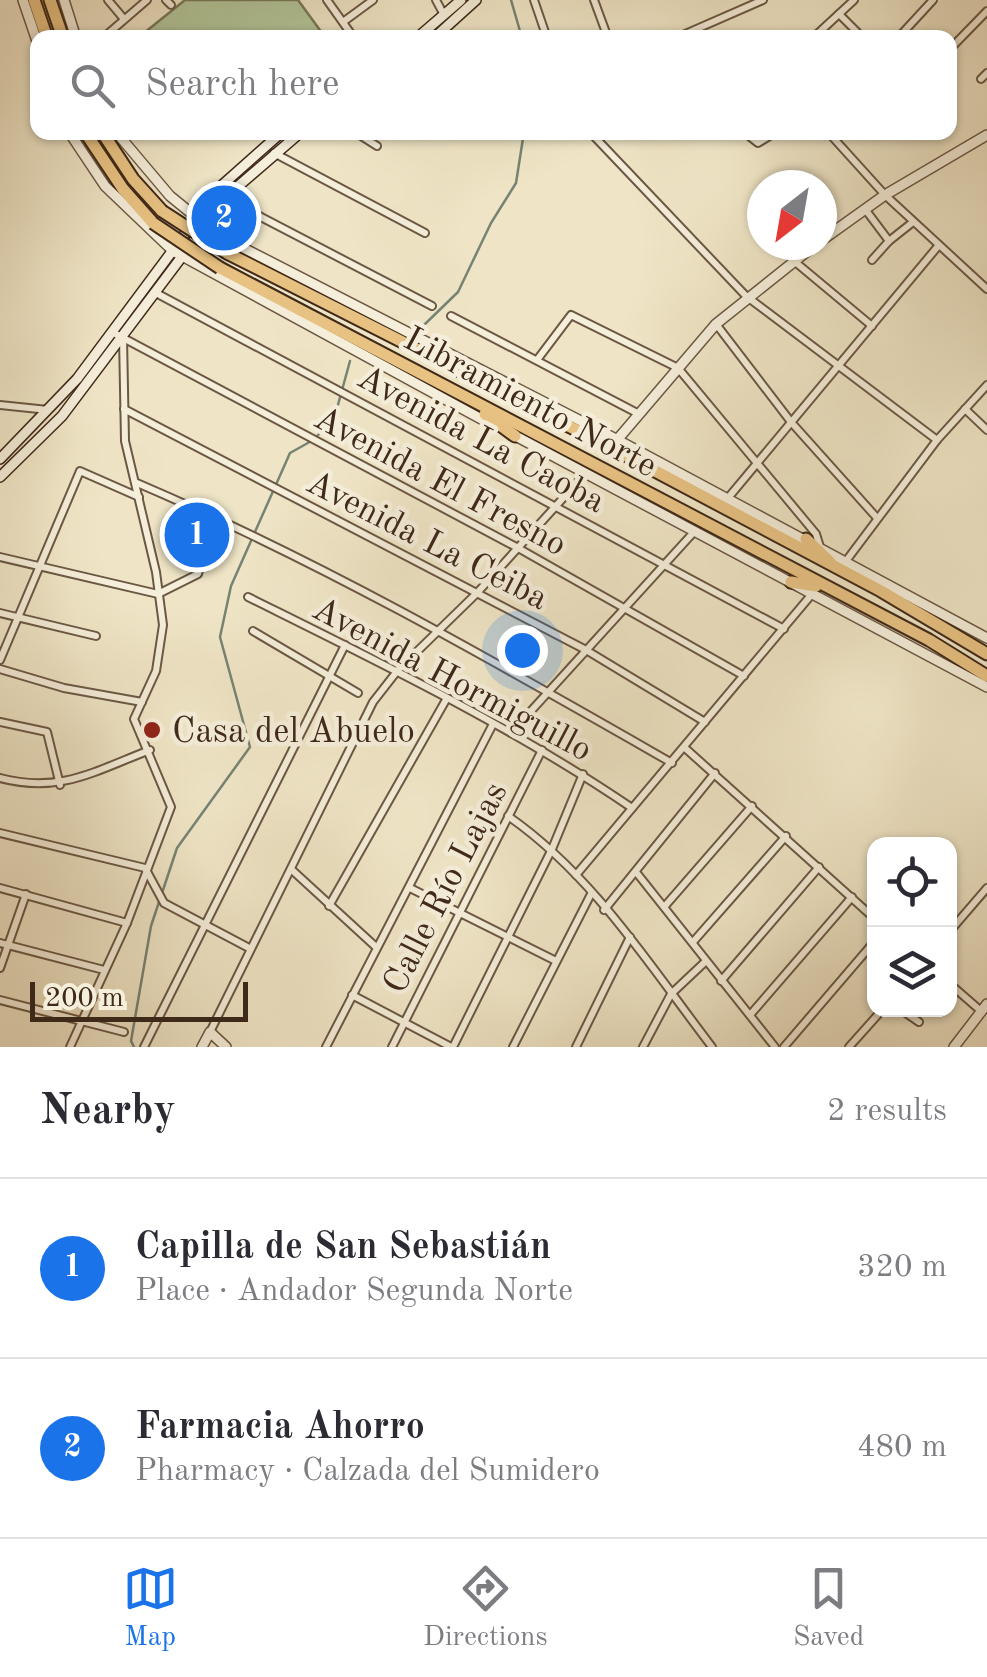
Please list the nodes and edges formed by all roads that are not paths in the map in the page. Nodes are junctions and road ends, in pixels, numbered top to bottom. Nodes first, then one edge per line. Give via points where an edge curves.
1 (23, 0) edge
2 (34, 0) edge
3 (50, 0) edge
4 (64, 0) edge
5 (108, 0) edge
6 (147, 0) edge
7 (327, 0) edge
8 (374, 0) edge
9 (436, 0) edge
10 (461, 0) edge
11 (476, 0) edge
12 (534, 0) edge
13 (594, 0) edge
14 (764, 0) edge
15 (854, 0) edge
16 (929, 2) edge
17 (987, 11) edge
18 (839, 14) junction
19 (444, 15) junction
20 (124, 19) junction
21 (343, 22) junction
22 (33, 30) edge
23 (44, 30) edge
24 (60, 30) edge
25 (73, 30) edge
26 (112, 30) edge
27 (348, 30) edge
28 (428, 30) edge
29 (443, 30) edge
30 (544, 30) edge
31 (605, 30) edge
32 (695, 30) edge
33 (821, 30) edge
34 (856, 30) edge
35 (905, 30) edge
36 (957, 42) edge
37 (987, 134) edge
38 (74, 140) edge
39 (90, 140) edge
40 (107, 140) edge
41 (123, 140) edge
42 (272, 140) edge
43 (290, 140) edge
44 (368, 140) edge
45 (598, 140) edge
46 (835, 140) edge
47 (377, 146) dead end
48 (273, 153) junction
49 (229, 194) junction
50 (885, 195) junction
51 (170, 196) junction
52 (865, 209) junction
53 (137, 217) junction
54 (200, 222) junction
55 (913, 222) junction
56 (837, 229) edge
57 (425, 233) dead end
58 (889, 241) junction
59 (939, 245) junction
60 (239, 246) junction
61 (178, 254) junction
62 (793, 260) joint
63 (872, 260) dead end
64 (222, 274) junction
65 (987, 288) edge
66 (156, 293) junction
67 (746, 296) junction
68 (432, 306) dead end
69 (451, 316) dead end
70 (716, 324) junction
71 (872, 326) junction
72 (118, 334) junction
73 (537, 360) junction
74 (839, 366) junction
75 (456, 368) junction
76 (678, 368) junction
77 (486, 372) junction
78 (987, 385) edge
79 (448, 388) junction
80 (0, 405) edge
81 (124, 408) junction
82 (50, 410) junction
83 (965, 410) junction
84 (639, 414) junction
85 (791, 422) junction
86 (987, 430) edge
87 (516, 436) junction
88 (618, 440) junction
89 (937, 440) junction
90 (0, 459) edge
91 (761, 463) junction
92 (584, 475) junction
93 (0, 477) edge
94 (136, 482) junction
95 (140, 498) junction
96 (728, 498) junction
97 (557, 505) junction
98 (215, 516) junction
99 (876, 518) junction
100 (693, 533) junction
101 (806, 539) junction
102 (820, 547) junction
103 (518, 548) junction
104 (0, 557) edge
105 (665, 565) junction
106 (841, 565) junction
107 (41, 568) junction
108 (791, 582) junction
109 (830, 590) junction
110 (476, 592) junction
111 (158, 594) junction
112 (813, 594) junction
113 (248, 596) dead end
114 (626, 608) junction
115 (0, 613) edge
116 (20, 618) junction
117 (784, 628) junction
118 (439, 630) junction
119 (253, 632) dead end
120 (96, 636) dead end
121 (987, 638) edge
122 (345, 645) junction
123 (586, 650) junction
124 (987, 654) edge
125 (0, 660) edge
126 (0, 668) edge
127 (398, 670) junction
128 (330, 674) junction
129 (744, 676) junction
130 (987, 676) edge
131 (987, 687) edge
132 (548, 692) junction
133 (358, 693) dead end
134 (447, 697) junction
135 (142, 702) junction
136 (0, 722) edge
137 (705, 722) junction
138 (493, 724) junction
139 (511, 733) junction
140 (685, 748) junction
141 (150, 750) junction
142 (542, 750) junction
143 (672, 764) junction
144 (715, 773) junction
145 (583, 774) junction
146 (0, 778) edge
147 (60, 785) junction
148 (752, 806) junction
149 (632, 808) junction
150 (508, 816) junction
151 (0, 833) edge
152 (786, 836) junction
153 (552, 850) junction
154 (819, 867) junction
155 (146, 868) junction
156 (292, 870) junction
157 (636, 872) junction
158 (576, 875) junction
159 (0, 888) edge
160 (410, 888) junction
161 (987, 888) edge
162 (26, 894) junction
163 (591, 894) junction
164 (852, 897) junction
165 (329, 906) junction
166 (666, 906) junction
167 (604, 910) junction
168 (457, 911) junction
169 (867, 911) edge
170 (126, 923) junction
171 (204, 924) junction
172 (953, 927) edge
173 (507, 937) junction
174 (630, 937) junction
175 (694, 942) junction
176 (0, 943) edge
177 (10, 945) junction
178 (376, 947) junction
179 (249, 948) junction
180 (867, 950) edge
181 (556, 961) junction
182 (706, 961) junction
183 (0, 968) edge
184 (104, 970) junction
185 (721, 981) junction
186 (957, 989) edge
187 (671, 994) junction
188 (352, 995) junction
189 (0, 1000) edge
190 (984, 1008) edge
191 (750, 1015) junction
192 (877, 1017) edge
193 (911, 1017) edge
194 (82, 1020) junction
195 (919, 1022) dead end
196 (404, 1023) junction
197 (124, 1032) dead end
198 (210, 1032) junction
199 (70, 1047) edge
200 (144, 1047) edge
201 (202, 1047) edge
202 (226, 1047) edge
203 (326, 1047) edge
204 (392, 1047) edge
205 (452, 1047) edge
206 (513, 1047) edge
207 (576, 1047) edge
208 (643, 1047) edge
209 (711, 1047) edge
210 (775, 1047) edge
211 (784, 1047) edge
212 (849, 1047) edge
213 (954, 1047) edge

1 - 22 street
2 - 23 highway
3 - 24 highway
4 - 25 street
5 - 20 street
6 - 20 street
7 - 21 street
8 - 21 street
9 - 19 street
10 - 19 street
11 - 29 street
12 - 30 street
13 - 31 street
14 - 32 street
15 - 18 street
16 - 35 street
17 - 36 street
18 - 33 street
18 - 34 street
19 - 28 street
20 - 26 street
21 - 27 street
37 - 50 street
38 - 53 street via 105,186
39 - 64 highway, Libramiento Norte, bridge via 154,224
40 - 75 highway, Libramiento Norte, bridge via 162,211 226,253
41 - 51 street, Libramiento Norte
42 - 54 street via 242,165
43 - 48 street
44 - 47 street
45 - 67 street
46 - 50 street
48 - 49 street
48 - 57 street
49 - 54 street
49 - 68 street
50 - 52 street
50 - 55 street
51 - 53 street via 175,214 168,226
51 - 54 street, Libramiento Norte
52 - 56 street
52 - 58 street
53 - 61 street
54 - 60 street, Libramiento Norte
54 - 61 street
55 - 58 street
55 - 59 street
58 - 63 street
59 - 65 street
59 - 71 street
60 - 64 street via 218,260
60 - 77 street, Libramiento Norte
61 - 64 street
61 - 66 street
61 - 72 street
62 - 67 street
62 - 71 street
64 - 79 highway, Libramiento Norte
64 - 87 street
66 - 72 street
66 - 97 street, Avenida La Caoba
67 - 70 street
67 - 74 street
69 - 73 street
70 - 76 street
70 - 85 street
71 - 74 street
72 - 81 street
72 - 82 street
72 - 93 street via 62,416
72 - 103 street, Avenida El Fresno
73 - 76 street via 571,315
73 - 84 street
74 - 85 street
74 - 89 street
75 - 77 highway
75 - 106 highway, Libramiento Norte
76 - 84 street
76 - 91 street
77 - 88 street, Libramiento Norte
78 - 83 street
79 - 87 highway
79 - 109 highway, Libramiento Norte
80 - 82 street
81 - 94 street
81 - 110 street, Avenida La Ceiba
82 - 90 street
83 - 86 street
83 - 89 street
84 - 88 street
85 - 91 street
85 - 99 street
87 - 92 street
88 - 96 street, Libramiento Norte
89 - 99 street
91 - 96 street
91 - 102 street
92 - 97 street
92 - 100 street
94 - 95 street
94 - 98 street
95 - 107 street via 80,471
95 - 111 street
96 - 101 street, Libramiento Norte
97 - 103 street
97 - 105 street, Avenida La Caoba
98 - 111 street via 198,574
98 - 118 street
99 - 106 street
100 - 105 street
100 - 108 street
101 - 102 street, Libramiento Norte
101 - 106 highway
102 - 106 street, Libramiento Norte
103 - 110 street
103 - 114 street, Avenida El Fresno
104 - 107 street
105 - 114 street
105 - 117 street, Avenida La Caoba
106 - 121 street, Libramiento Norte
106 - 124 highway, Libramiento Norte
107 - 111 street
107 - 116 street
108 - 109 highway
108 - 112 street
109 - 130 highway, Libramiento Norte
110 - 118 street
110 - 123 street, Avenida La Ceiba
111 - 135 street via 161,649
112 - 117 street
112 - 131 street
113 - 122 street, Avenida Hormiguillo
114 - 123 street
114 - 129 street, Avenida El Fresno
115 - 116 street
116 - 120 street
116 - 125 street
117 - 129 street
118 - 127 street
118 - 132 street
119 - 128 street
122 - 127 street, Avenida Hormiguillo
122 - 128 street
123 - 132 street
123 - 137 street, Avenida La Ceiba
126 - 135 street
127 - 134 street, Avenida Hormiguillo
127 - 156 street via 373,702
128 - 133 street
128 - 171 street
129 - 137 street
132 - 139 street
132 - 143 street
134 - 138 street, Avenida Hormiguillo
134 - 165 street
135 - 141 street via 134,719
136 - 147 street via 47,732
137 - 140 street
138 - 139 street, Avenida Hormiguillo
138 - 160 street
139 - 142 street, Avenida Hormiguillo
140 - 143 street
140 - 144 street
141 - 147 street
141 - 155 street via 171,807
142 - 145 street, Avenida Hormiguillo
142 - 150 street, Calle Río Lajas
143 - 149 street
144 - 148 street
144 - 157 street
145 - 149 street, Avenida Hormiguillo
145 - 153 street
146 - 147 street
148 - 152 street
148 - 166 street
149 - 158 street
150 - 153 street
150 - 168 street, Calle Río Lajas
151 - 155 street
152 - 154 street
152 - 175 street
153 - 158 street
153 - 173 street
154 - 164 street
154 - 185 street
155 - 170 street
155 - 171 street via 164,903
156 - 165 street
156 - 179 street
157 - 166 street
157 - 167 street
158 - 163 street
159 - 162 street
160 - 168 street
160 - 178 street
161 - 172 street
162 - 170 street
162 - 177 street
163 - 167 street
163 - 181 street
164 - 169 street
164 - 191 street
165 - 178 street
166 - 175 street
167 - 174 street
168 - 173 street
168 - 196 street, Calle Río Lajas
170 - 184 street
171 - 179 street
171 - 200 street
173 - 181 street
173 - 205 street
174 - 187 street
174 - 207 street
175 - 182 street
176 - 177 street
177 - 183 street
177 - 184 street
178 - 188 street
179 - 198 street
180 - 211 street
181 - 206 street
182 - 185 street
182 - 187 street
184 - 194 street
185 - 191 street
186 - 190 street
187 - 208 street
187 - 209 street
188 - 196 street
188 - 203 street
189 - 194 street
190 - 213 street
191 - 210 street
192 - 212 street
193 - 195 street
194 - 197 street
194 - 199 street
196 - 204 street, Calle Río Lajas
196 - 205 street
198 - 201 street
198 - 202 street

